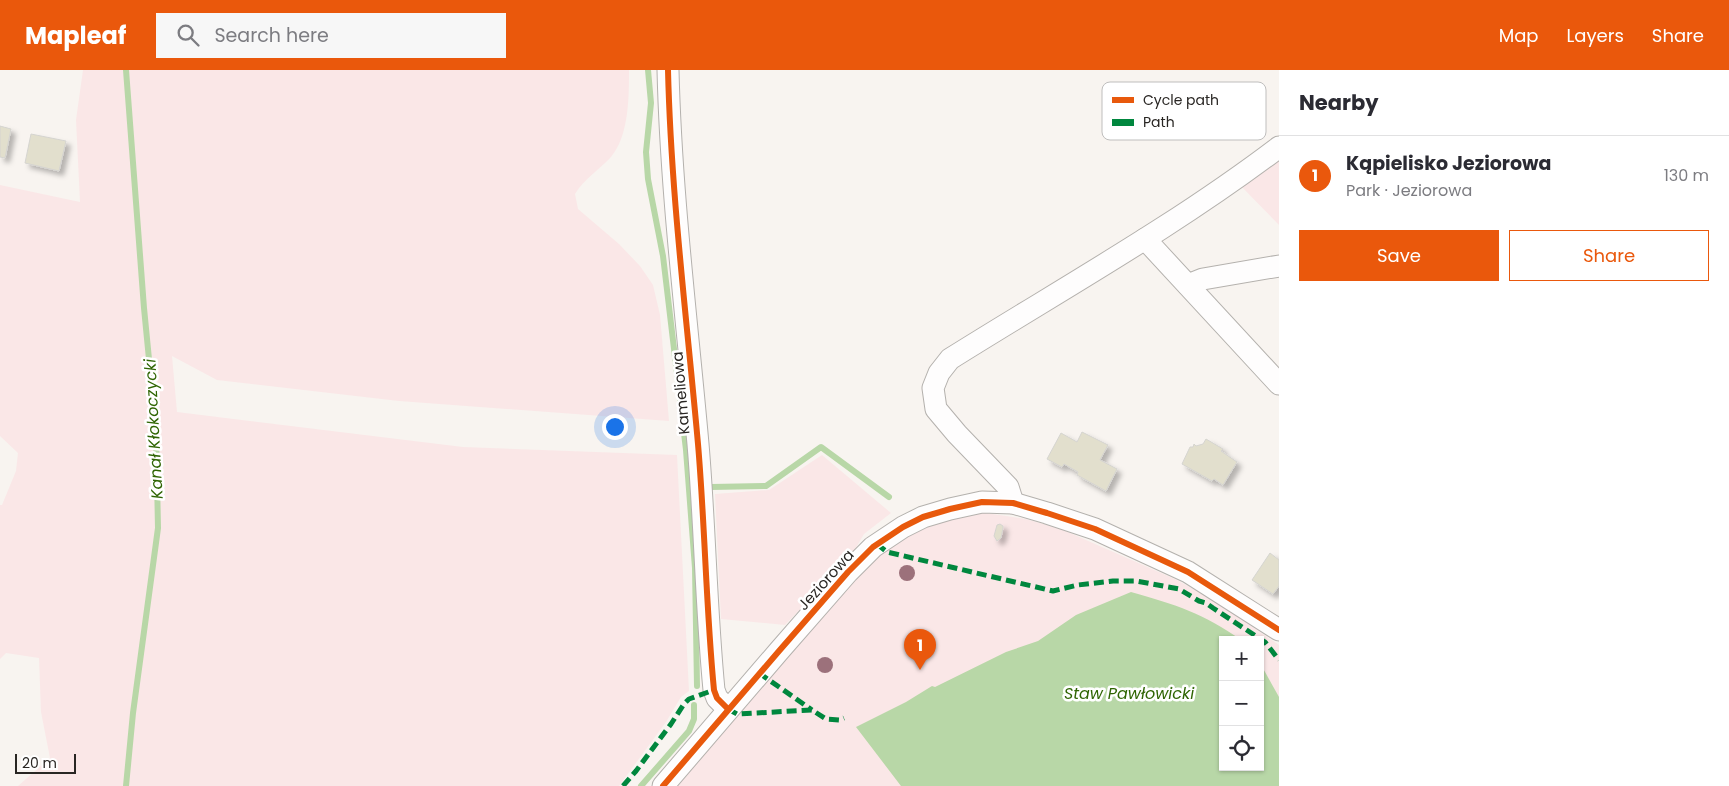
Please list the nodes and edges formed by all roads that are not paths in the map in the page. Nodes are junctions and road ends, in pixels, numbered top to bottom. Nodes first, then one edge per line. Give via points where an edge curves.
1 (668, 70) edge
2 (1279, 146) edge
3 (1145, 239) junction
4 (1279, 266) edge
5 (1188, 285) junction
6 (1279, 384) edge
7 (1013, 503) junction
8 (1279, 630) edge
9 (728, 708) junction
10 (662, 786) edge

1 - 9 street, Kameliowa via 676,210 702,492 708,633 714,690 717,698
2 - 3 street
3 - 5 street
3 - 7 street via 950,360 939,373 933,388 936,408 1008,487
4 - 5 street via 1203,279
5 - 6 street
7 - 8 street, Jeziorowa via 1095,529 1172,564
7 - 9 street, Jeziorowa via 982,502 923,517 873,547
9 - 10 street, Jeziorowa

